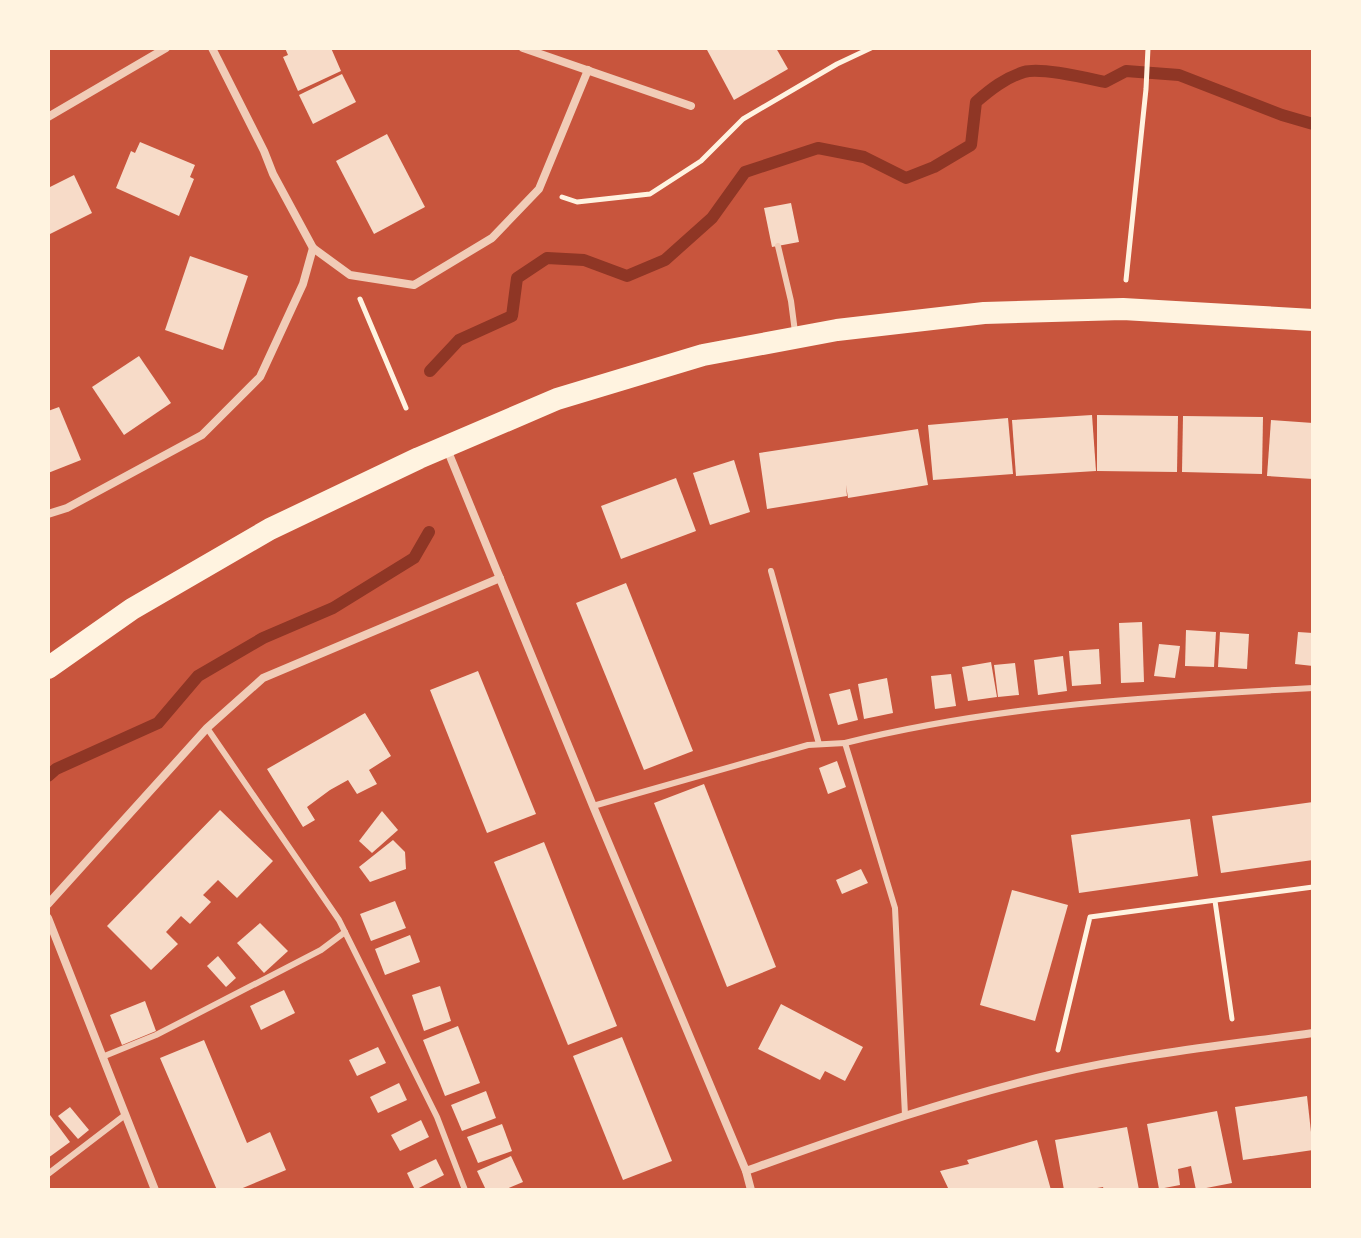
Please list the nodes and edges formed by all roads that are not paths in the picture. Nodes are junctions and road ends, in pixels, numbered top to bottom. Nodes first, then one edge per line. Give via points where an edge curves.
1 (166, 48) edge
2 (212, 48) edge
3 (523, 48) edge
4 (588, 70) junction
5 (691, 106) dead end
6 (48, 117) edge
7 (778, 246) dead end
8 (313, 248) junction
9 (1313, 320) edge
10 (796, 338) junction
11 (447, 448) junction
12 (48, 514) edge
13 (771, 571) dead end
14 (500, 578) junction
15 (48, 668) edge
16 (1313, 688) edge
17 (207, 728) junction
18 (845, 743) junction
19 (819, 744) junction
20 (593, 806) junction
21 (48, 904) edge
22 (48, 918) edge
23 (345, 932) junction
24 (1313, 1033) edge
25 (102, 1057) junction
26 (125, 1115) junction
27 (905, 1115) junction
28 (746, 1171) junction
29 (48, 1174) edge
30 (155, 1190) edge
31 (465, 1190) edge
32 (751, 1190) edge

1 - 6 street
2 - 8 street
3 - 4 street
4 - 5 street
4 - 8 street via 539,189 492,238 414,285 350,275
7 - 10 lane
8 - 12 street via 303,284 260,377 241,397 202,435
9 - 10 highway via 1123,309 984,313
10 - 11 highway via 703,355 557,399
11 - 14 street
11 - 15 highway via 270,529 132,609
13 - 19 lane
14 - 17 street via 263,678
14 - 20 street
16 - 18 lane via 1028,710
17 - 21 street
17 - 23 lane
18 - 19 lane
18 - 27 lane via 895,908
19 - 20 lane
20 - 28 street
22 - 25 street
23 - 25 lane via 321,950 156,1035
23 - 31 lane via 437,1117
24 - 27 street via 1129,1058
25 - 26 street
26 - 29 lane
26 - 30 street
27 - 28 street
28 - 32 street

